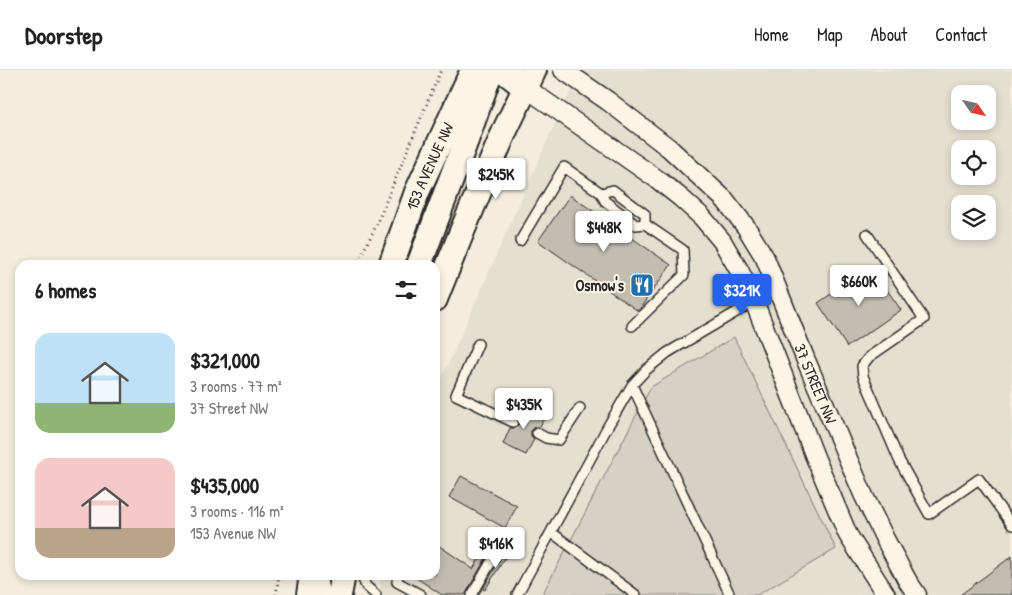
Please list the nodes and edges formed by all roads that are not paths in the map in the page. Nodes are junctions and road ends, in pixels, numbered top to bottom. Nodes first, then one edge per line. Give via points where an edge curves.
1 (473, 70) edge
2 (491, 70) edge
3 (503, 70) edge
4 (563, 70) edge
5 (528, 76) edge
6 (601, 193) junction
7 (645, 224) junction
8 (866, 234) dead end
9 (520, 242) dead end
10 (393, 260) edge
11 (420, 260) edge
12 (440, 286) edge
13 (777, 288) junction
14 (754, 301) junction
15 (632, 326) dead end
16 (478, 344) dead end
17 (632, 385) junction
18 (580, 408) dead end
19 (513, 422) dead end
20 (537, 433) dead end
21 (1012, 525) edge
22 (551, 532) junction
23 (506, 536) dead end
24 (311, 580) edge
25 (322, 580) edge
26 (341, 580) edge
27 (363, 580) edge
28 (397, 580) edge
29 (309, 595) edge
30 (325, 595) edge
31 (339, 595) edge
32 (376, 595) edge
33 (421, 595) edge
34 (472, 595) edge
35 (517, 595) edge
36 (636, 595) edge
37 (730, 595) edge
38 (886, 595) edge
39 (917, 595) edge

1 - 10 main road, 153 AVENUE NW via 417,192
2 - 11 main road
3 - 5 main road
4 - 13 street, 37 STREET NW via 669,148 725,200 765,258
5 - 12 main road
5 - 14 street, 37 STREET NW via 702,217 722,241
6 - 7 lane via 605,201 636,225
6 - 7 lane via 613,190 645,214
6 - 9 lane via 564,167
7 - 15 lane via 683,250 684,275
8 - 21 lane via 924,319 869,357 862,366 863,376 899,460 929,514 979,479
13 - 14 lane
13 - 39 street, 37 STREET NW via 863,494
14 - 17 lane via 667,353
14 - 38 street, 37 STREET NW via 848,535
16 - 19 lane via 456,395
17 - 22 lane
17 - 37 lane
18 - 20 lane via 560,440
22 - 35 lane
22 - 36 lane
23 - 34 lane
24 - 29 main road
25 - 30 lane
26 - 31 main road
27 - 32 lane
28 - 33 lane

